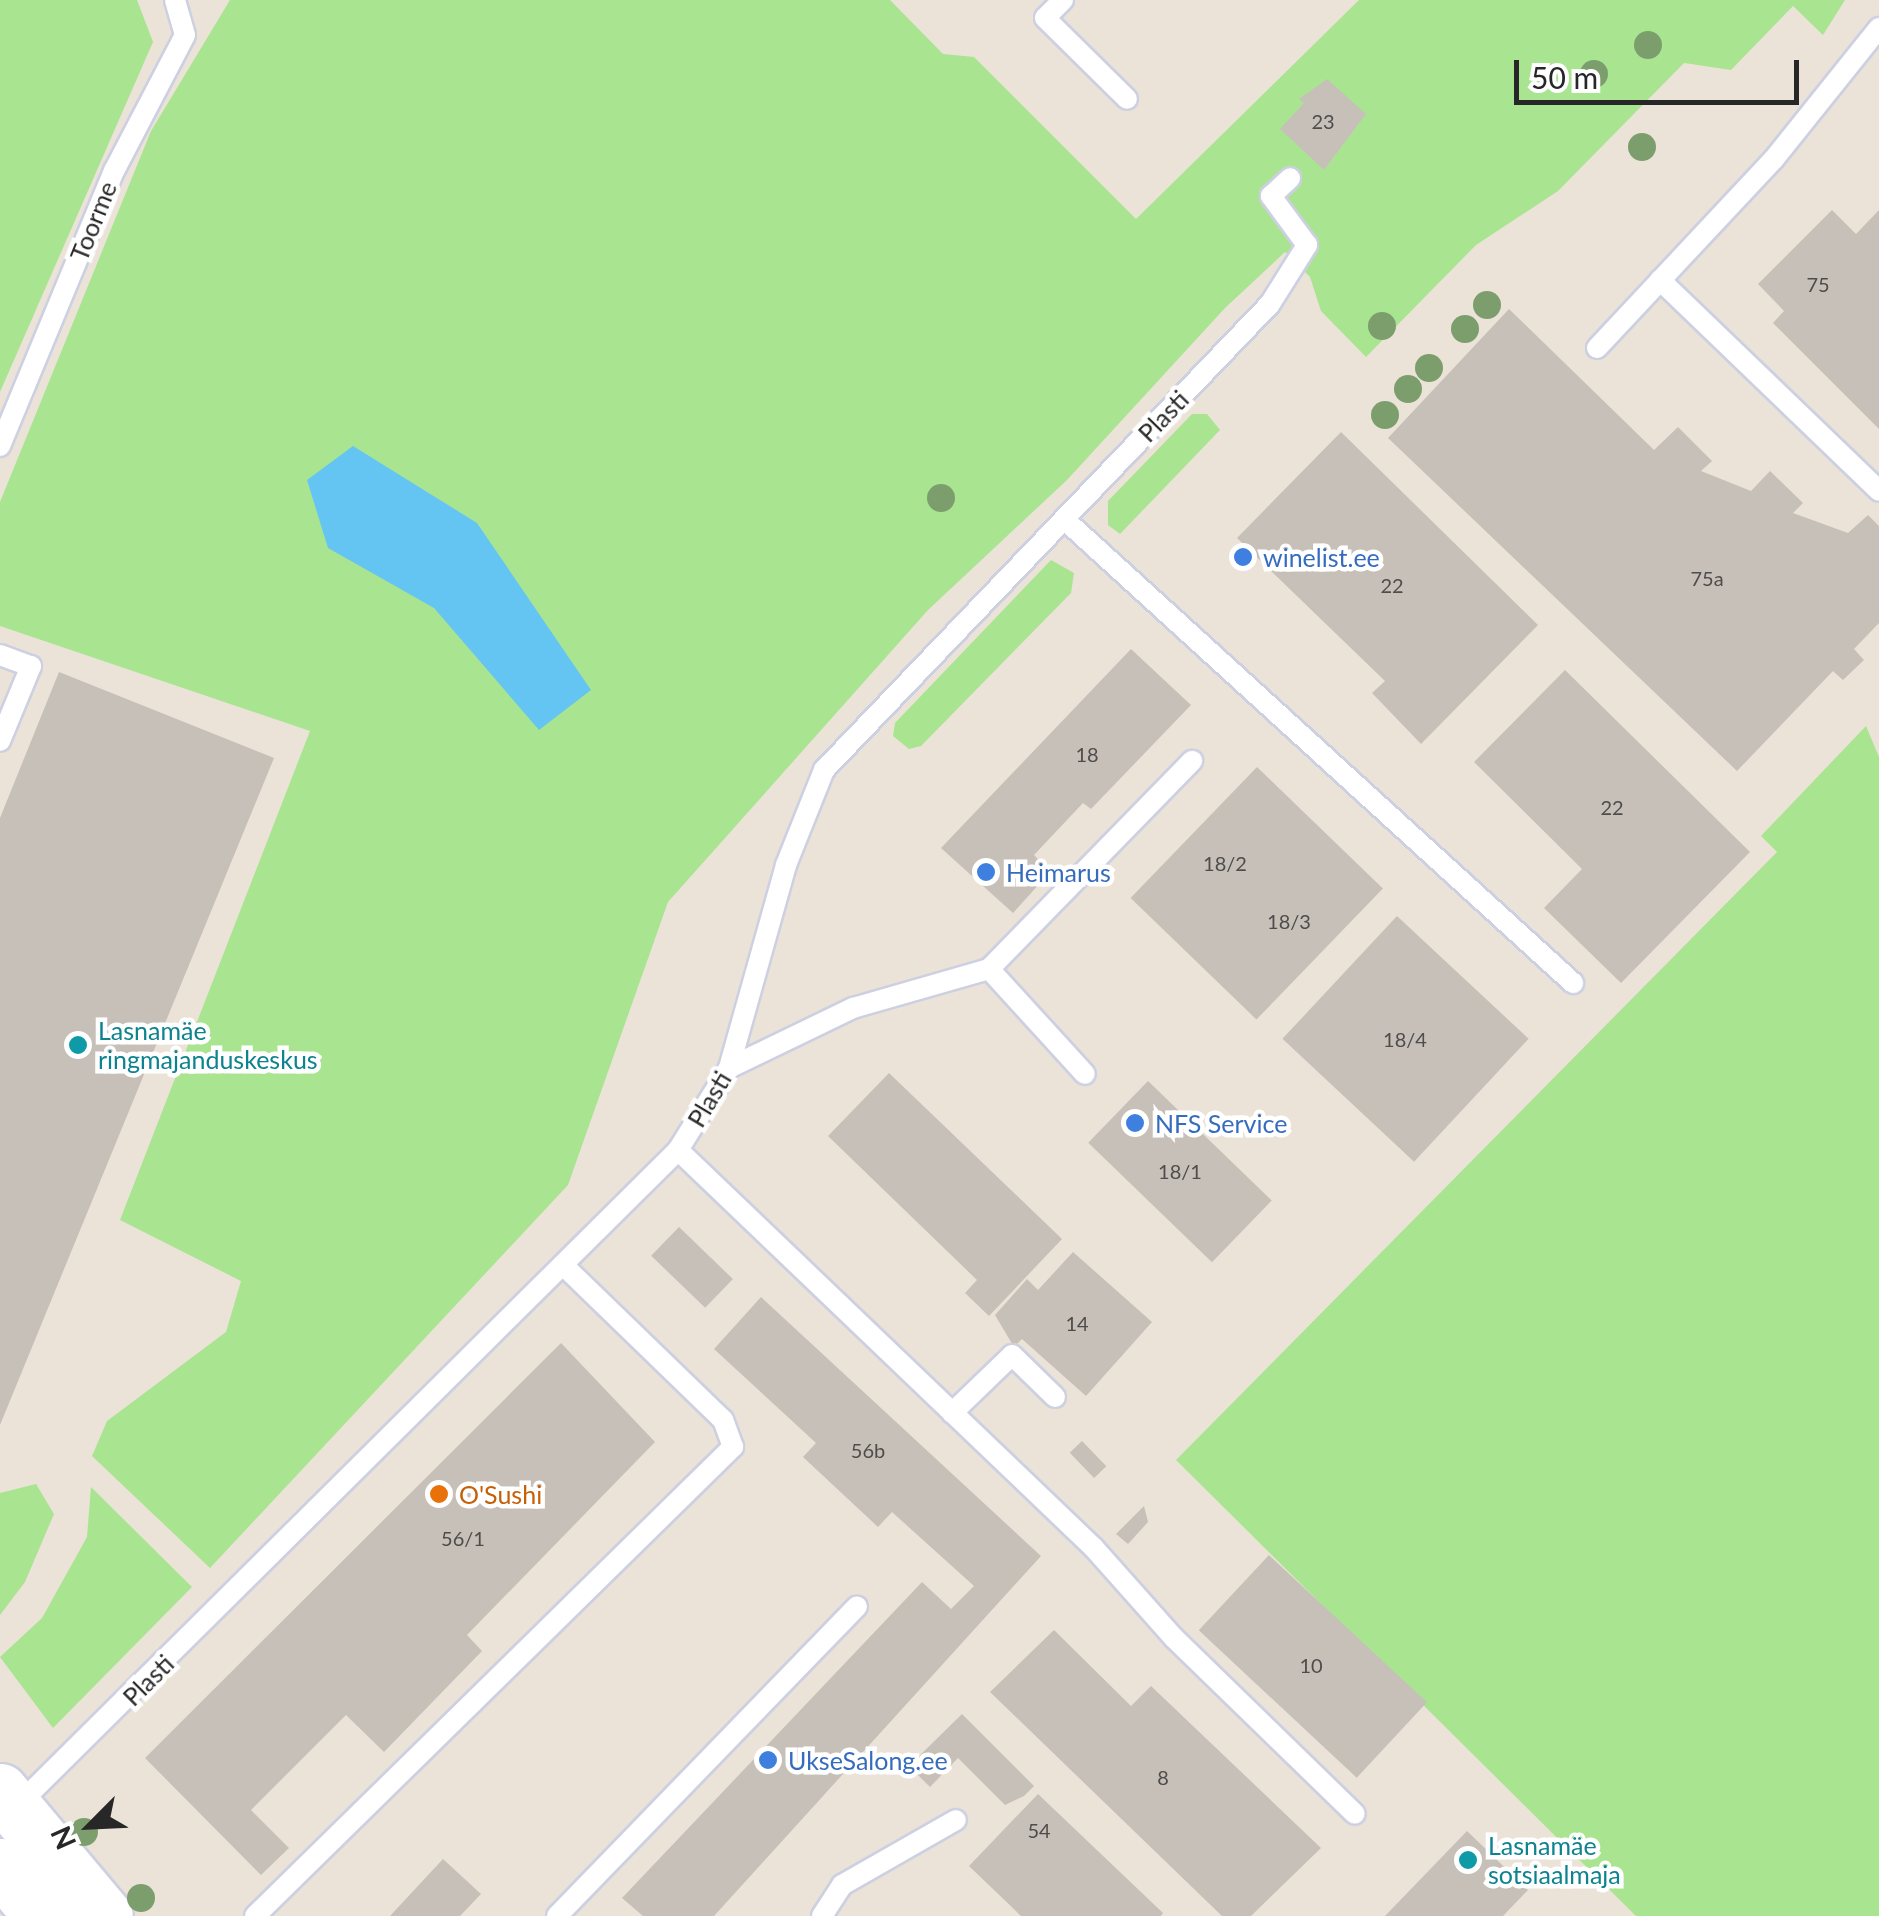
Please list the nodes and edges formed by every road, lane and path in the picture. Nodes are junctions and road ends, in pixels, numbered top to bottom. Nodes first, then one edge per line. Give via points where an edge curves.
1 (176, 0) edge
2 (1063, 0) edge
3 (1879, 28) edge
4 (1127, 99) dead end
5 (1290, 178) dead end
6 (1660, 280) junction
7 (1596, 348) dead end
8 (0, 446) edge
9 (1879, 490) edge
10 (1064, 519) junction
11 (0, 655) edge
12 (0, 741) edge
13 (1192, 761) dead end
14 (990, 969) junction
15 (1573, 983) dead end
16 (729, 1068) junction
17 (1085, 1074) dead end
18 (678, 1150) junction
19 (563, 1265) junction
20 (1056, 1397) dead end
21 (952, 1413) junction
22 (857, 1606) dead end
23 (5, 1807) edge
24 (1354, 1814) dead end
25 (956, 1820) dead end
26 (0, 1866) edge
27 (42, 1916) edge
28 (105, 1916) edge
29 (255, 1916) edge
30 (556, 1916) edge
31 (822, 1916) edge

1 - 8 lane, Toorme via 185,34 114,172
2 - 4 lane via 1045,18
3 - 6 lane via 1774,159
5 - 10 lane, Plasti via 1271,196 1307,246 1270,304
6 - 7 lane
6 - 9 lane
10 - 15 lane
10 - 16 lane, Plasti via 824,770 786,865
11 - 12 lane via 31,666
13 - 14 lane
14 - 16 lane via 853,1008
14 - 17 lane
16 - 18 lane, Plasti
18 - 19 lane, Plasti
18 - 21 lane
19 - 23 lane, Plasti
19 - 29 lane via 723,1420 732,1447
20 - 21 lane via 1012,1355
21 - 24 lane
22 - 30 lane
23 - 28 main road
25 - 31 lane via 842,1886
26 - 27 main road

